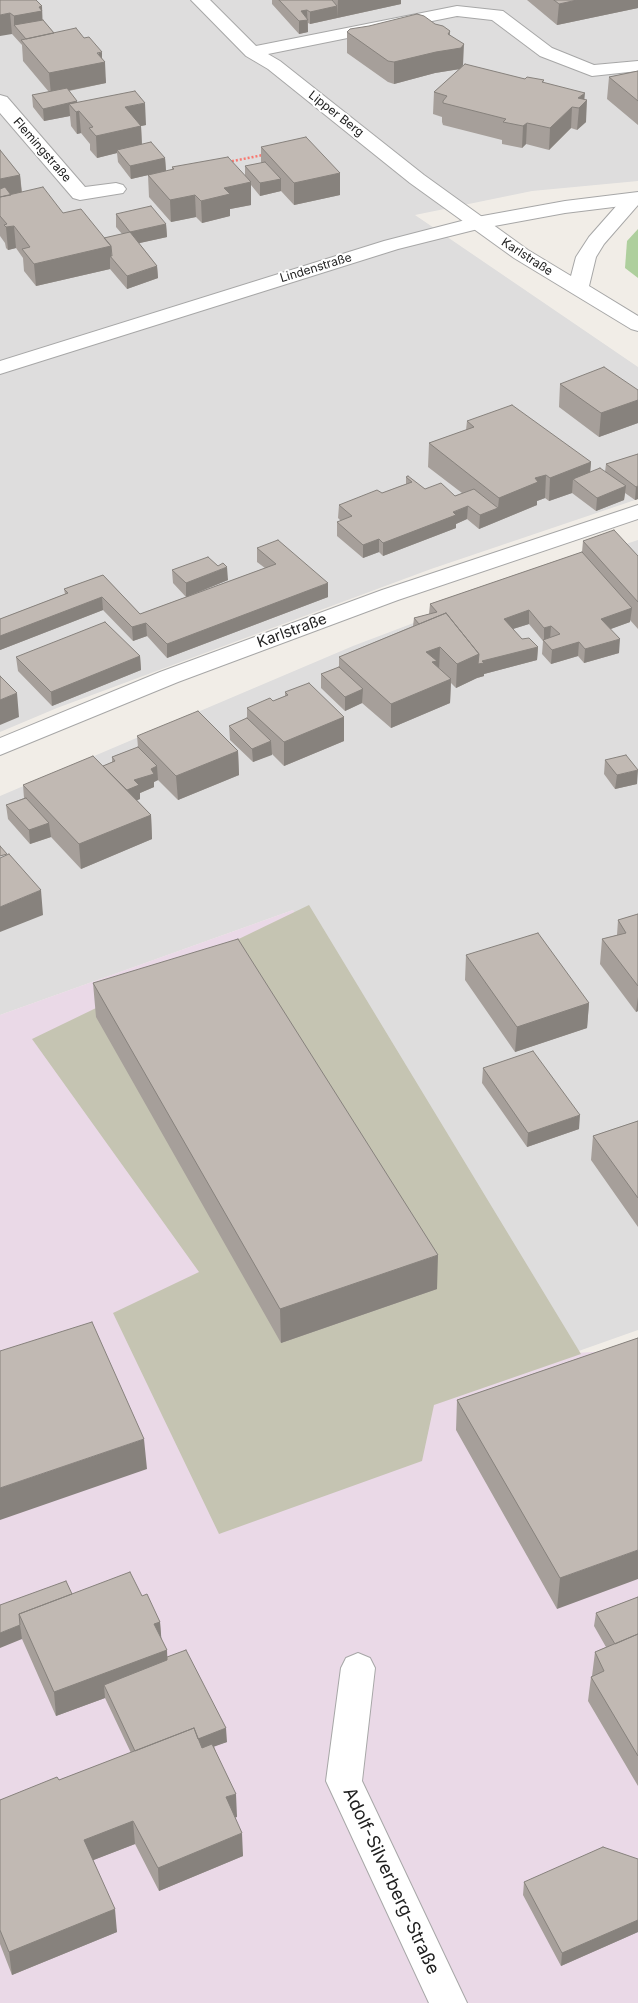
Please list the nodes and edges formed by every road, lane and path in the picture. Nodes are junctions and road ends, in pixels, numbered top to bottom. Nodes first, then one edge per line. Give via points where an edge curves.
1 (200, 0) edge
2 (252, 52) junction
3 (638, 66) edge
4 (0, 101) edge
5 (264, 155) edge
6 (228, 162) edge
7 (116, 189) dead end
8 (636, 199) edge
9 (477, 223) junction
10 (578, 289) junction
11 (638, 325) edge
12 (0, 368) edge
13 (638, 512) edge
14 (589, 527) junction
15 (614, 544) edge
16 (0, 747) edge
17 (358, 1668) dead end
18 (448, 2003) edge

1 - 2 street, Lipper Berg
2 - 3 street via 457,11 497,15 546,52 592,71
2 - 9 street, Lipper Berg via 274,65
4 - 7 street, Flemingstraße via 80,194
5 - 6 path
8 - 9 street, Lindenstraße via 565,207
8 - 10 street via 596,241 586,257
9 - 10 street, Karlstraße
9 - 12 street, Lindenstraße via 392,244
10 - 11 street, Karlstraße
13 - 14 street, Karlstraße
14 - 15 street
14 - 16 street, Karlstraße via 390,595 178,674
17 - 18 street, Adolf-Silverberg-Straße via 344,1781

